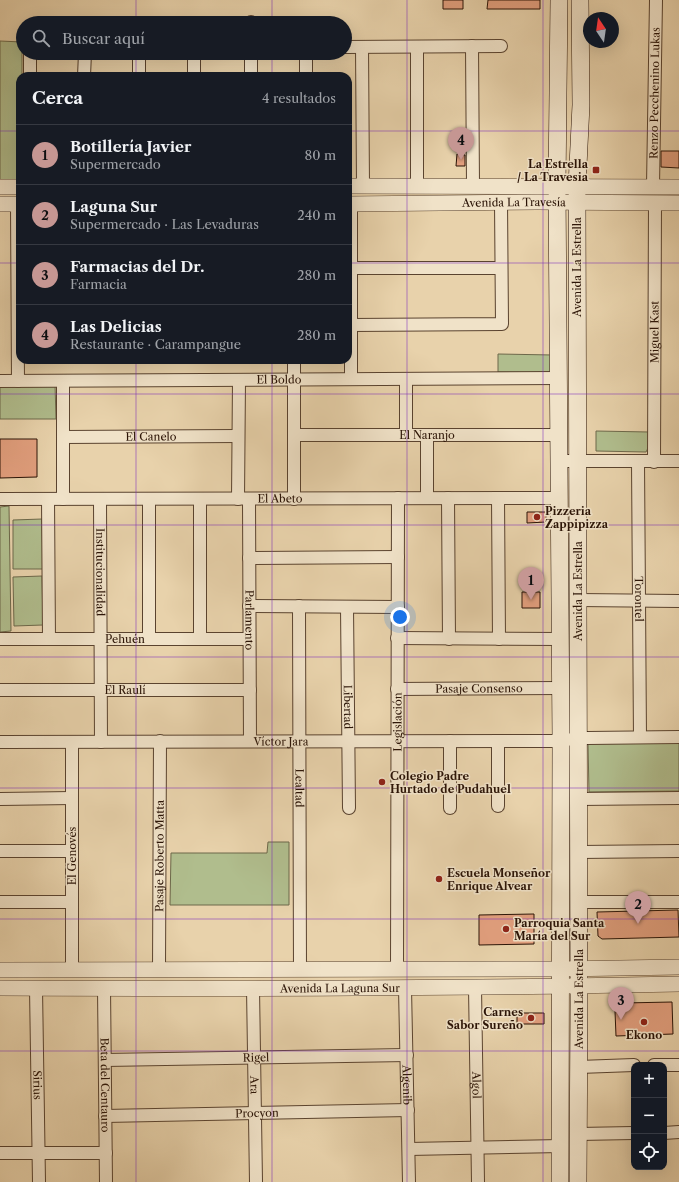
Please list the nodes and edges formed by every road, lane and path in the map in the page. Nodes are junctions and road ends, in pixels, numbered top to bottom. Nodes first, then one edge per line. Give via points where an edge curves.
1 (559, 0) edge
2 (580, 0) edge
3 (656, 0) edge
4 (472, 46) junction
5 (501, 46) dead end
6 (352, 47) edge
7 (362, 47) junction
8 (417, 47) junction
9 (30, 60) edge
10 (85, 60) edge
11 (139, 60) edge
12 (194, 60) edge
13 (251, 60) edge
14 (306, 60) edge
15 (30, 72) edge
16 (84, 72) edge
17 (139, 72) edge
18 (194, 72) edge
19 (251, 72) edge
20 (306, 72) edge
21 (473, 185) junction
22 (355, 186) edge
23 (417, 186) junction
24 (653, 186) junction
25 (0, 187) edge
26 (16, 187) edge
27 (679, 187) edge
28 (557, 194) junction
29 (577, 194) junction
30 (501, 202) junction
31 (655, 203) junction
32 (679, 203) edge
33 (0, 204) edge
34 (16, 204) edge
35 (352, 204) edge
36 (352, 268) edge
37 (501, 268) junction
38 (352, 325) edge
39 (18, 364) edge
40 (294, 364) edge
41 (351, 364) edge
42 (559, 378) junction
43 (294, 379) junction
44 (351, 379) junction
45 (406, 379) junction
46 (239, 380) junction
47 (0, 381) edge
48 (18, 381) junction
49 (63, 381) junction
50 (294, 435) junction
51 (406, 435) junction
52 (427, 435) junction
53 (559, 435) junction
54 (63, 436) junction
55 (238, 436) junction
56 (559, 461) junction
57 (578, 461) junction
58 (638, 462) junction
59 (654, 462) junction
60 (679, 462) edge
61 (398, 498) junction
62 (427, 498) junction
63 (448, 498) junction
64 (498, 498) junction
65 (559, 498) junction
66 (48, 499) junction
67 (63, 499) junction
68 (100, 499) junction
69 (149, 499) junction
70 (200, 499) junction
71 (243, 499) junction
72 (294, 499) junction
73 (0, 500) edge
74 (398, 557) junction
75 (249, 558) junction
76 (578, 600) junction
77 (639, 601) junction
78 (679, 602) edge
79 (249, 606) junction
80 (299, 606) junction
81 (347, 607) junction
82 (398, 607) junction
83 (249, 638) junction
84 (398, 638) junction
85 (0, 639) edge
86 (49, 639) junction
87 (101, 639) junction
88 (149, 639) junction
89 (200, 639) junction
90 (449, 639) junction
91 (499, 639) junction
92 (560, 639) junction
93 (561, 688) junction
94 (398, 689) junction
95 (0, 690) edge
96 (101, 690) junction
97 (250, 690) junction
98 (640, 737) junction
99 (679, 737) edge
100 (579, 738) junction
101 (160, 741) junction
102 (250, 741) junction
103 (299, 741) junction
104 (349, 741) junction
105 (398, 741) junction
106 (450, 741) junction
107 (498, 741) junction
108 (561, 741) junction
109 (0, 742) edge
110 (72, 742) junction
111 (101, 742) junction
112 (72, 798) junction
113 (679, 798) edge
114 (0, 799) edge
115 (579, 799) junction
116 (498, 806) dead end
117 (349, 808) dead end
118 (450, 808) dead end
119 (0, 851) edge
120 (72, 851) junction
121 (679, 851) edge
122 (579, 852) junction
123 (0, 902) edge
124 (72, 902) junction
125 (579, 902) junction
126 (679, 902) edge
127 (679, 967) edge
128 (561, 969) junction
129 (579, 969) junction
130 (0, 970) edge
131 (72, 970) junction
132 (159, 970) junction
133 (300, 970) junction
134 (397, 970) junction
135 (679, 984) edge
136 (579, 986) junction
137 (475, 987) junction
138 (562, 987) junction
139 (0, 988) edge
140 (36, 988) junction
141 (104, 988) junction
142 (253, 988) junction
143 (405, 988) junction
144 (407, 1055) junction
145 (254, 1058) junction
146 (105, 1060) junction
147 (667, 1064) edge
148 (679, 1064) edge
149 (631, 1065) edge
150 (579, 1067) junction
151 (408, 1110) junction
152 (255, 1113) junction
153 (105, 1116) junction
154 (679, 1132) edge
155 (631, 1133) edge
156 (667, 1133) edge
157 (578, 1134) junction
158 (561, 1146) junction
159 (477, 1148) junction
160 (409, 1149) junction
161 (0, 1153) edge
162 (39, 1153) junction
163 (106, 1154) junction
164 (39, 1182) edge
165 (106, 1182) edge
166 (256, 1182) edge
167 (409, 1182) edge
168 (478, 1182) edge
169 (560, 1182) edge
170 (578, 1182) edge

1 - 28 main road, Avenida La Estrella
2 - 29 main road, Avenida La Estrella via 581,118
3 - 24 street, Renzo Pecchenino Lukas
4 - 5 street
4 - 8 street
4 - 21 street
6 - 7 street
7 - 8 street
7 - 22 street
8 - 23 street
9 - 15 street
10 - 16 street
11 - 17 street
12 - 18 street
13 - 19 street
14 - 20 street
21 - 23 street, Avenida La Travesía
21 - 28 street, Avenida La Travesía
22 - 23 street, Avenida La Travesía
24 - 27 street, Avenida La Travesía
24 - 29 street, Avenida La Travesía
25 - 26 street
28 - 29 street, Avenida La Travesía
28 - 30 street, Avenida La Travesía
28 - 42 main road, Avenida La Estrella
29 - 31 street, Avenida La Travesía
29 - 57 main road, Avenida La Estrella
30 - 35 street, Avenida La Travesía
30 - 37 street
31 - 32 street, Avenida La Travesía
31 - 59 street, Miguel Kast
33 - 34 street
36 - 37 street
37 - 38 street via 502,324
39 - 48 street
40 - 43 street
41 - 44 street
42 - 45 street, El Boldo
42 - 53 main road, Avenida La Estrella
43 - 44 street, El Boldo
43 - 46 street, El Boldo
43 - 50 street
44 - 45 street, El Boldo
45 - 51 street
46 - 49 street, El Boldo
46 - 55 street, Parlamento
47 - 48 street, El Boldo
48 - 49 street, El Boldo
49 - 54 street
50 - 51 street, El Naranjo
50 - 72 street
51 - 52 street, El Naranjo
52 - 53 street, El Naranjo
52 - 62 street
53 - 56 main road, Avenida La Estrella
54 - 55 street, El Canelo
54 - 67 street
55 - 71 street, Parlamento
56 - 57 street
56 - 65 main road, Avenida La Estrella
57 - 58 street
57 - 76 main road, Avenida La Estrella
58 - 59 street
58 - 77 street, Torontel
59 - 60 street
61 - 62 street, El Abeto
61 - 72 street, El Abeto
61 - 74 street, Legislación
62 - 63 street, El Abeto
63 - 64 street, El Abeto
63 - 90 street
64 - 65 street, El Abeto
64 - 91 street
65 - 92 main road, Avenida La Estrella
66 - 67 street, El Abeto
66 - 73 street, El Abeto
66 - 86 street
67 - 68 street, El Abeto
68 - 69 street, El Abeto
68 - 87 street, Institucionalidad
69 - 70 street, El Abeto
69 - 88 street
70 - 71 street, El Abeto
70 - 89 street
71 - 72 street, El Abeto
71 - 75 street, Parlamento
74 - 75 street
74 - 82 street, Legislación
75 - 79 street, Parlamento
76 - 77 street
76 - 100 main road, Avenida La Estrella
77 - 78 street
77 - 98 street, Torontel
79 - 80 street
79 - 83 street, Parlamento
80 - 81 street
80 - 103 street, Lealtad
81 - 82 street
81 - 104 street, Libertad
82 - 84 street, Legislación
83 - 89 street, Pehuén
83 - 97 street, Parlamento
84 - 90 street
84 - 94 street, Legislación
85 - 86 street, Pehuén
86 - 87 street, Pehuén
87 - 88 street, Pehuén
87 - 96 street, Institucionalidad
88 - 89 street, Pehuén
90 - 91 street
91 - 92 street
92 - 93 main road, Avenida La Estrella
93 - 94 street, Pasaje Consenso
93 - 108 main road, Avenida La Estrella
94 - 105 street, Legislación
95 - 96 street, El Raulí
96 - 97 street, El Raulí
96 - 111 street, Institucionalidad
97 - 102 street, Parlamento
98 - 99 street, Víctor Jara
98 - 100 street, Víctor Jara
100 - 108 street, Víctor Jara
100 - 115 main road, Avenida La Estrella
101 - 102 street, Víctor Jara
101 - 111 street, Víctor Jara
101 - 132 street, Pasaje Roberto Matta
102 - 103 street, Víctor Jara
103 - 104 street, Víctor Jara
103 - 133 street, Lealtad
104 - 105 street, Víctor Jara
104 - 117 street, Libertad
105 - 106 street, Víctor Jara
105 - 134 street, Legislación
106 - 107 street, Víctor Jara
106 - 118 street
107 - 108 street, Víctor Jara
107 - 116 street
108 - 128 main road, Avenida La Estrella
109 - 110 street, Víctor Jara
110 - 111 street, Víctor Jara
110 - 112 street, El Genovés
112 - 114 street
112 - 120 street, El Genovés
113 - 115 street
115 - 122 main road, Avenida La Estrella
119 - 120 street
120 - 124 street, El Genovés
121 - 122 street
122 - 125 main road, Avenida La Estrella
123 - 124 street
124 - 131 street, El Genovés
125 - 126 street
125 - 129 main road, Avenida La Estrella
127 - 129 street, Avenida La Laguna Sur
128 - 129 street, Avenida La Laguna Sur
128 - 134 street, Avenida La Laguna Sur
128 - 138 main road, Avenida La Estrella
129 - 136 main road, Avenida La Estrella
130 - 131 street, Avenida La Laguna Sur
131 - 132 street, Avenida La Laguna Sur
132 - 133 street, Avenida La Laguna Sur
133 - 134 street, Avenida La Laguna Sur
135 - 136 street, Avenida La Laguna Sur
136 - 138 street, Avenida La Laguna Sur
136 - 150 main road, Avenida La Estrella
137 - 138 street, Avenida La Laguna Sur
137 - 143 street, Avenida La Laguna Sur
137 - 159 street, Algol
138 - 158 main road, Avenida La Estrella
139 - 140 street, Avenida La Laguna Sur
140 - 141 street, Avenida La Laguna Sur
140 - 162 street, Sirius
141 - 142 street, Avenida La Laguna Sur
141 - 146 street, Beta del Centauro
142 - 143 street, Avenida La Laguna Sur
142 - 145 street, Ara
143 - 144 street, Algenib
144 - 145 street, Rigel
144 - 151 street, Algenib
145 - 146 street, Rigel
145 - 152 street, Ara
146 - 153 street, Beta del Centauro
147 - 148 street
149 - 150 street
150 - 157 main road, Avenida La Estrella
151 - 152 street, Procyon
151 - 160 street, Algenib
152 - 153 street, Procyon
152 - 166 street, Ara
153 - 163 street, Beta del Centauro
154 - 156 street
155 - 157 street
157 - 170 main road, Avenida La Estrella
158 - 159 street
158 - 169 main road, Avenida La Estrella
159 - 160 street
159 - 168 street, Algol
160 - 167 street, Algenib
161 - 162 street
162 - 163 street
162 - 164 street, Sirius
163 - 165 street, Beta del Centauro

